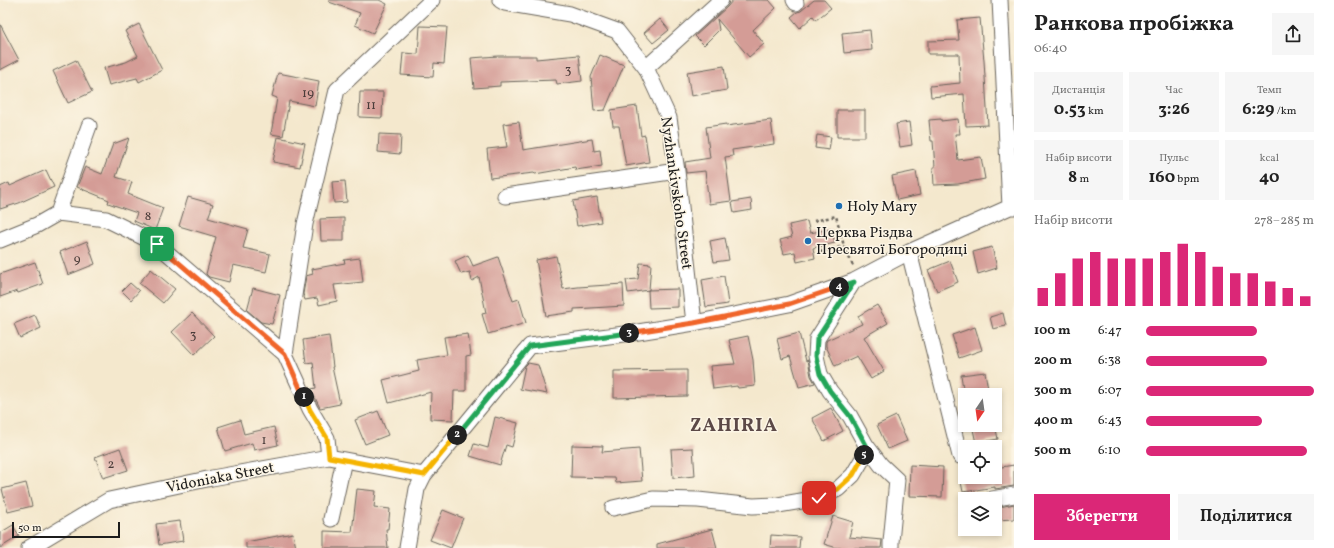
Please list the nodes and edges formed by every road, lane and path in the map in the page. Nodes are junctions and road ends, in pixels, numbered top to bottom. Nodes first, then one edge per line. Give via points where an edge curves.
1 (432, 0) edge
2 (500, 0) edge
3 (721, 0) edge
4 (1000, 0) edge
5 (646, 68) junction
6 (89, 126) dead end
7 (677, 171) junction
8 (505, 196) dead end
9 (1012, 206) edge
10 (58, 213) junction
11 (814, 221) dead end
12 (0, 240) edge
13 (844, 246) junction
14 (820, 252) dead end
15 (909, 252) junction
16 (857, 280) junction
17 (694, 323) junction
18 (285, 354) junction
19 (866, 445) junction
20 (958, 448) edge
21 (329, 457) junction
22 (344, 460) junction
23 (424, 475) junction
24 (1014, 495) edge
25 (1002, 497) edge
26 (613, 508) dead end
27 (331, 518) dead end
28 (29, 548) edge
29 (408, 548) edge
30 (892, 548) edge

1 - 18 street via 337,90 305,224
2 - 5 street, Nyzhankivskoho Street via 570,14 617,31
3 - 5 street
4 - 9 street
5 - 7 street, Nyzhankivskoho Street via 669,118
6 - 10 street
7 - 8 street
7 - 17 street, Nyzhankivskoho Street
9 - 15 street
10 - 12 street via 37,225
10 - 18 street via 106,219 157,244
11 - 13 path via 836,216
13 - 14 path
13 - 16 path
15 - 16 street
15 - 20 street
16 - 17 street via 789,304
16 - 19 street via 817,339 816,356 820,374 850,416
17 - 23 street via 530,346
18 - 21 street via 310,410 327,438
19 - 26 street via 864,458 853,475 838,489 819,498 778,506 653,499
19 - 30 street via 881,465 897,480
21 - 22 street, Vidoniaka Street
21 - 28 street, Vidoniaka Street via 109,500
22 - 23 street, Vidoniaka Street
22 - 27 street
23 - 29 street via 417,489
24 - 25 street

